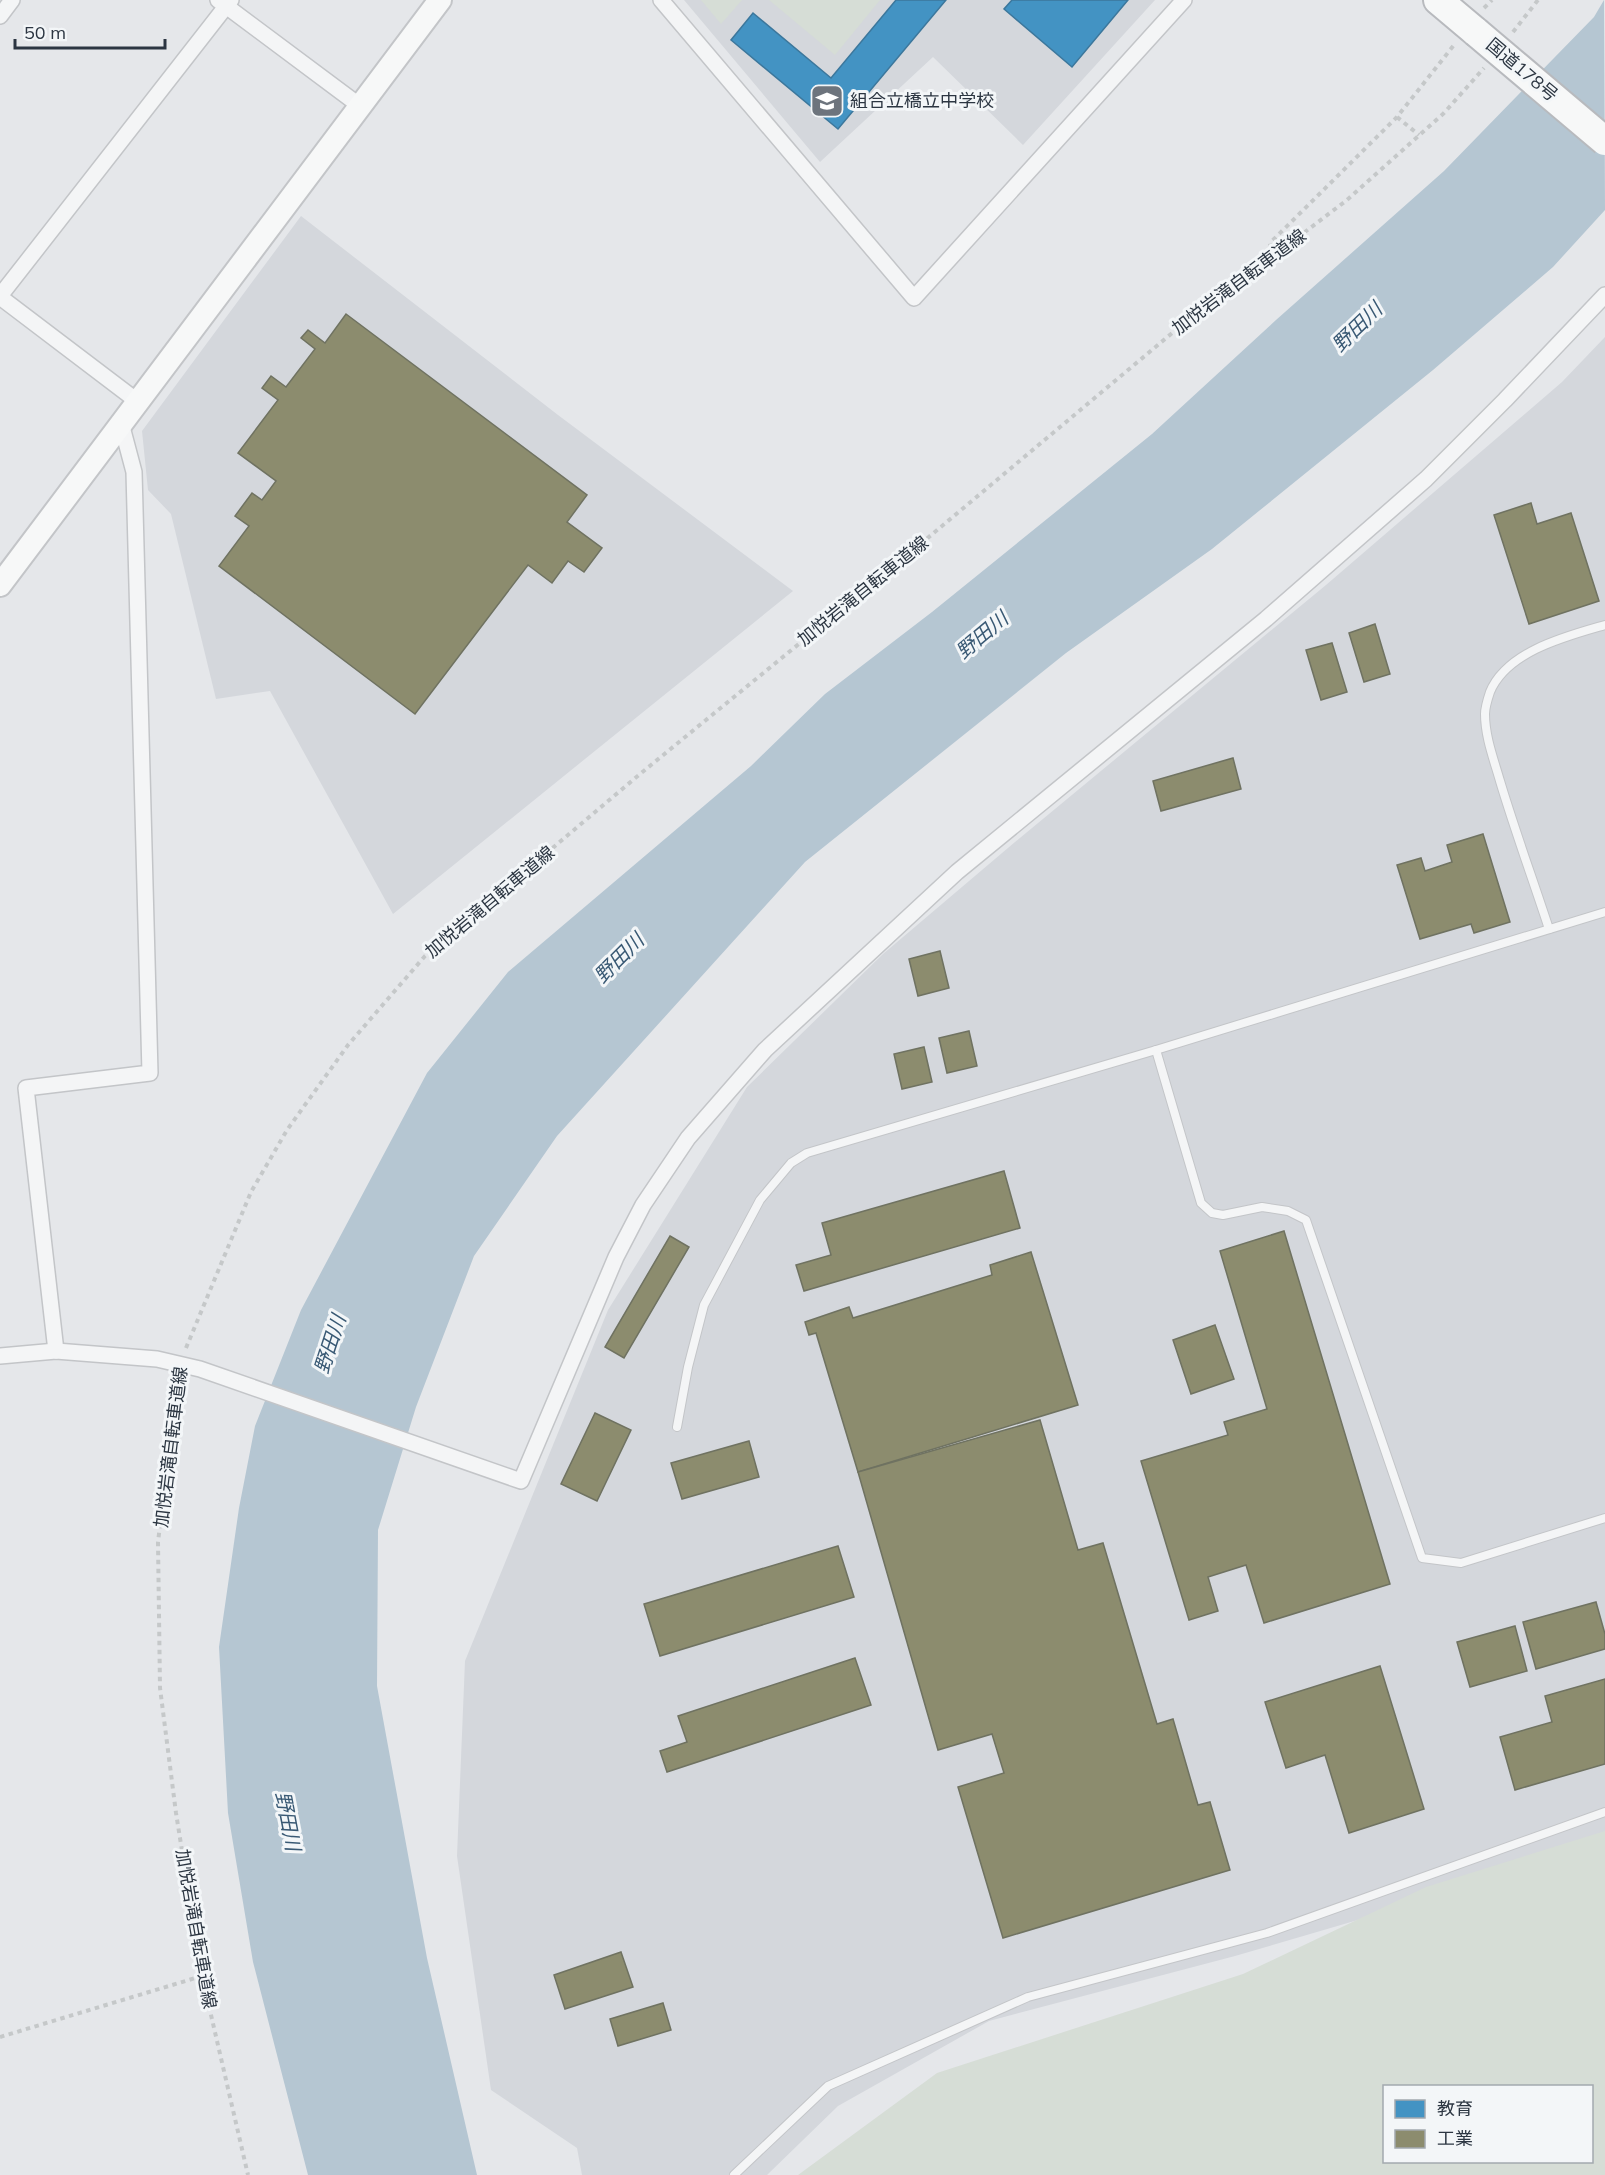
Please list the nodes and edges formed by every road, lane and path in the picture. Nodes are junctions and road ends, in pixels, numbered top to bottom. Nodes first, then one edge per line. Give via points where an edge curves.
1 (12, 0) edge
2 (440, 0) edge
3 (660, 0) edge
4 (1184, 0) edge
5 (1438, 0) edge
6 (1538, 0) edge
7 (225, 2) edge
8 (0, 16) edge
9 (1472, 28) junction
10 (1507, 40) dead end
11 (1488, 64) dead end
12 (360, 106) junction
13 (1397, 117) junction
14 (1419, 135) junction
15 (1605, 141) edge
16 (1272, 257) junction
17 (0, 296) edge
18 (1605, 296) edge
19 (137, 401) junction
20 (121, 423) junction
21 (0, 585) edge
22 (1605, 625) edge
23 (1605, 912) edge
24 (1549, 929) junction
25 (1156, 1050) junction
26 (56, 1351) junction
27 (0, 1356) edge
28 (180, 1364) junction
29 (677, 1426) dead end
30 (1605, 1518) edge
31 (1605, 1812) edge
32 (202, 1976) junction
33 (0, 2037) edge
34 (248, 2175) edge
35 (734, 2175) edge

1 - 8 street
2 - 12 street
3 - 4 street via 914,298
5 - 9 highway, 国道178号
6 - 10 path
7 - 12 street
7 - 17 street
9 - 13 path
9 - 15 highway, 国道178号, bridge
11 - 14 path, 加悦岩滝自転車道線
12 - 19 street
13 - 14 path
13 - 16 path via 1270,243
14 - 16 path, 加悦岩滝自転車道線 via 1347,200
16 - 28 path, 加悦岩滝自転車道線 via 1227,287 425,956 348,1045 286,1130 250,1192
17 - 19 street
18 - 28 street via 1426,479 1266,619 957,873 765,1050 688,1138 643,1204 616,1257 521,1481
19 - 20 street
20 - 21 street
20 - 26 street via 134,472 150,1072 26,1088
22 - 24 lane via 1547,642 1522,657 1491,691 1485,713 1501,784
23 - 24 lane
24 - 25 lane
25 - 29 lane via 807,1153 791,1163 760,1200 704,1305
25 - 30 lane via 1201,1203 1212,1213 1223,1215 1262,1207 1288,1211 1306,1220 1422,1558 1461,1563
26 - 27 street
26 - 28 street
28 - 32 path, 加悦岩滝自転車道線 via 158,1542 157,1612 160,1688
31 - 35 lane via 1267,1933 1028,1997 828,2086
32 - 33 path
32 - 34 path, 加悦岩滝自転車道線

